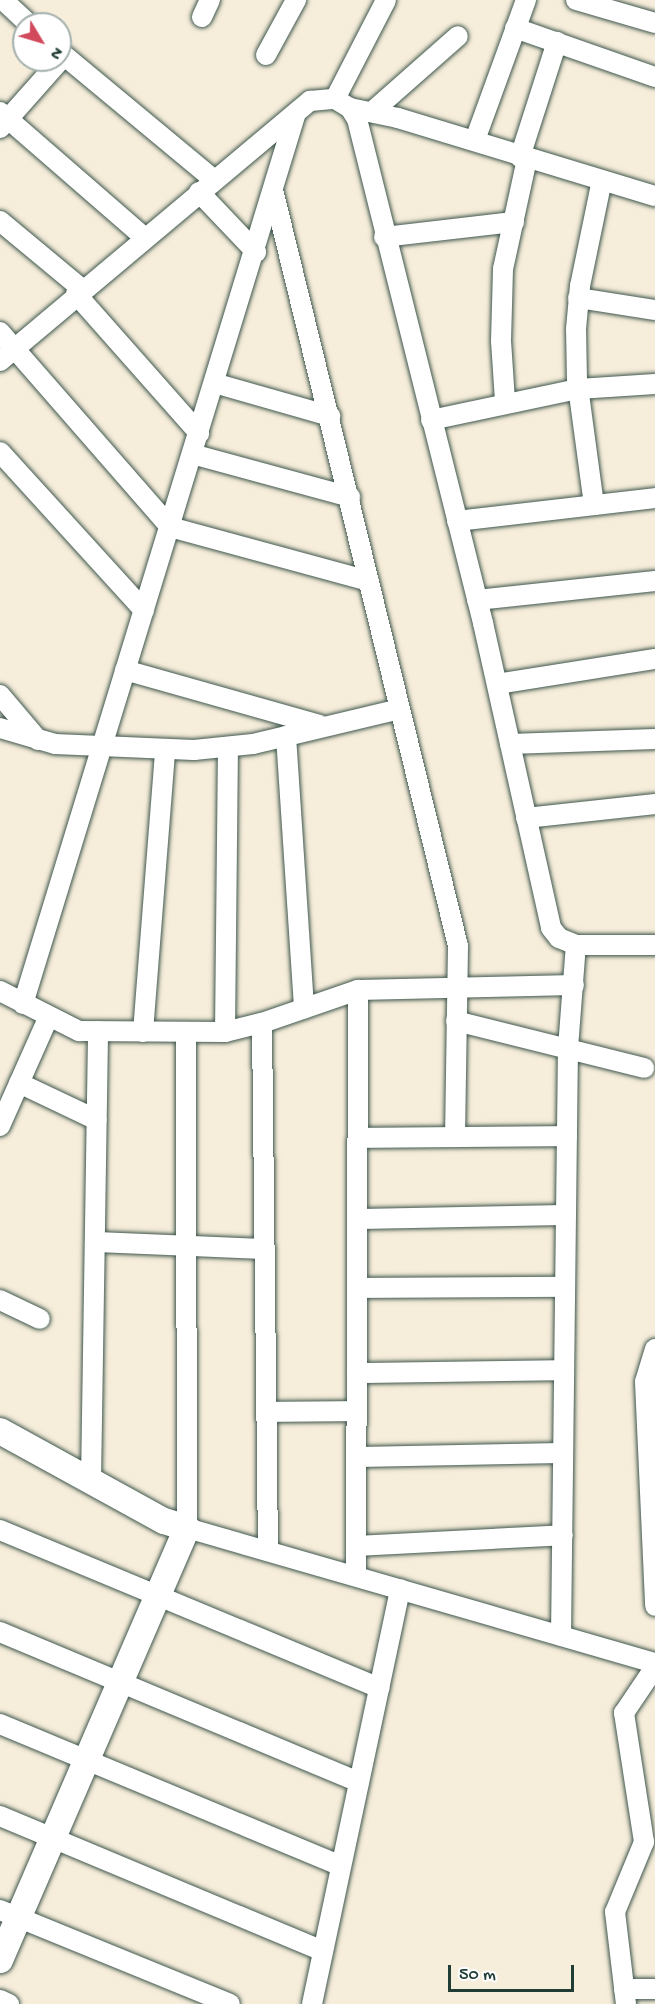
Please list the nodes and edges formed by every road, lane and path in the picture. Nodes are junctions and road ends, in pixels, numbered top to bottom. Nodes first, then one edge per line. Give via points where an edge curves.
1 (3, 0) edge
2 (296, 0) edge
3 (386, 0) edge
4 (526, 0) edge
5 (576, 0) edge
6 (16, 12) edge
7 (655, 24) edge
8 (515, 28) junction
9 (458, 36) dead end
10 (557, 42) junction
11 (266, 55) dead end
12 (72, 62) edge
13 (46, 72) edge
14 (655, 77) edge
15 (342, 103) junction
16 (373, 111) junction
17 (296, 113) junction
18 (3, 120) edge
19 (475, 140) junction
20 (524, 158) junction
21 (214, 180) junction
22 (602, 180) junction
23 (199, 192) junction
24 (274, 194) junction
25 (655, 196) edge
26 (0, 221) edge
27 (513, 222) junction
28 (144, 237) junction
29 (384, 237) junction
30 (255, 252) junction
31 (79, 291) junction
32 (579, 298) junction
33 (655, 310) edge
34 (0, 332) edge
35 (16, 348) junction
36 (0, 361) edge
37 (214, 383) junction
38 (655, 384) edge
39 (578, 389) junction
40 (505, 401) junction
41 (330, 416) junction
42 (431, 420) junction
43 (199, 433) junction
44 (0, 452) edge
45 (192, 454) junction
46 (350, 497) junction
47 (655, 498) edge
48 (594, 505) junction
49 (457, 521) junction
50 (170, 527) junction
51 (369, 581) junction
52 (655, 581) edge
53 (477, 600) junction
54 (144, 610) junction
55 (655, 659) edge
56 (125, 670) junction
57 (496, 684) junction
58 (0, 695) edge
59 (400, 709) junction
60 (319, 725) junction
61 (0, 728) edge
62 (286, 736) junction
63 (655, 738) edge
64 (38, 740) junction
65 (510, 744) junction
66 (228, 748) junction
67 (101, 749) junction
68 (165, 750) junction
69 (655, 804) edge
70 (526, 818) junction
71 (576, 945) junction
72 (655, 945) edge
73 (574, 985) junction
74 (460, 986) junction
75 (358, 990) junction
76 (0, 991) edge
77 (23, 1004) junction
78 (304, 1008) junction
79 (48, 1018) junction
80 (456, 1021) junction
81 (262, 1023) junction
82 (98, 1031) junction
83 (143, 1032) junction
84 (186, 1032) junction
85 (225, 1032) junction
86 (568, 1048) junction
87 (644, 1068) dead end
88 (19, 1083) junction
89 (97, 1120) junction
90 (0, 1126) edge
91 (567, 1136) junction
92 (455, 1137) junction
93 (358, 1138) junction
94 (566, 1215) junction
95 (358, 1219) junction
96 (94, 1242) junction
97 (186, 1245) junction
98 (265, 1249) junction
99 (565, 1287) junction
100 (357, 1288) junction
101 (0, 1300) edge
102 (40, 1319) dead end
103 (655, 1349) edge
104 (564, 1370) junction
105 (357, 1372) junction
106 (650, 1402) edge
107 (357, 1411) junction
108 (267, 1412) junction
109 (0, 1431) edge
110 (563, 1453) junction
111 (356, 1457) junction
112 (90, 1481) junction
113 (187, 1528) junction
114 (0, 1530) edge
115 (562, 1535) junction
116 (356, 1546) junction
117 (268, 1551) junction
118 (356, 1576) junction
119 (400, 1589) junction
120 (158, 1596) junction
121 (655, 1606) edge
122 (0, 1632) edge
123 (561, 1636) junction
124 (655, 1663) edge
125 (655, 1667) edge
126 (120, 1682) junction
127 (379, 1688) junction
128 (0, 1724) edge
129 (87, 1760) junction
130 (359, 1782) junction
131 (0, 1816) edge
132 (53, 1838) junction
133 (650, 1845) edge
134 (341, 1866) junction
135 (9, 1914) edge
136 (323, 1951) junction
137 (0, 1960) edge
138 (655, 1989) edge
139 (625, 1997) edge
140 (0, 2000) edge
141 (9, 2004) edge
142 (230, 2004) edge
143 (312, 2004) edge

1 - 6 street
2 - 11 street
3 - 15 street
4 - 8 street
5 - 7 street
8 - 10 street
8 - 19 street
9 - 16 street
10 - 14 street
10 - 20 street
12 - 21 street
13 - 18 street
15 - 16 street
15 - 17 street via 310,101
15 - 29 street via 357,119
16 - 19 street
17 - 21 street
17 - 24 street
18 - 28 street
19 - 20 street
20 - 22 street
20 - 27 street
21 - 23 street
22 - 25 street
22 - 32 street
23 - 28 street
23 - 30 street
24 - 30 street
24 - 41 street
26 - 31 street
27 - 29 street
27 - 40 street via 503,269 501,307
28 - 31 street
29 - 42 street
30 - 37 street
31 - 35 street
31 - 43 street
32 - 33 street
32 - 39 street
34 - 35 street
35 - 36 street
35 - 50 street
37 - 41 street
37 - 43 street
38 - 39 street
39 - 40 street
39 - 48 street
40 - 42 street
41 - 46 street
42 - 49 street
43 - 45 street
44 - 54 street
45 - 46 street
45 - 50 street
46 - 51 street
47 - 48 street
48 - 49 street
49 - 53 street
50 - 51 street
50 - 54 street
51 - 59 street
52 - 53 street
53 - 57 street
54 - 56 street
55 - 57 street
56 - 60 street
56 - 67 street
57 - 65 street
58 - 64 street
59 - 60 street
59 - 74 street via 458,946
60 - 62 street
61 - 64 street
62 - 66 street
62 - 78 street
63 - 65 street
64 - 67 street
65 - 70 street
66 - 68 street
66 - 85 street
67 - 68 street
67 - 77 street
68 - 83 street
69 - 70 street
70 - 71 street via 551,928 559,938
71 - 72 street
71 - 73 street
73 - 74 street
73 - 86 street
74 - 75 street
74 - 80 street
75 - 78 street
75 - 93 street
76 - 77 street
77 - 79 street
78 - 81 street
79 - 82 street via 79,1031
79 - 88 street
80 - 86 street
80 - 92 street
81 - 85 street
81 - 98 street
82 - 83 street
82 - 89 street
83 - 84 street
84 - 85 street
84 - 97 street
86 - 87 street
86 - 91 street
88 - 89 street
88 - 90 street
89 - 96 street
91 - 92 street
91 - 94 street
92 - 93 street
93 - 95 street
94 - 95 street
94 - 99 street
95 - 100 street
96 - 97 street
96 - 112 street
97 - 98 street
97 - 113 street
98 - 108 street
99 - 100 street
99 - 104 street
100 - 105 street
101 - 102 street
103 - 106 street via 648,1365
104 - 105 street
104 - 110 street
105 - 107 street
106 - 121 street
107 - 108 street
107 - 111 street
108 - 117 street
109 - 112 street
110 - 111 street
110 - 115 street
111 - 116 street
112 - 113 street via 164,1521
113 - 117 street
113 - 120 street
114 - 120 street
115 - 116 street
115 - 123 street
116 - 118 street
117 - 118 street
118 - 119 street
119 - 123 street
119 - 127 street
120 - 126 street
120 - 127 street
122 - 126 street
123 - 124 street
125 - 133 street via 624,1713
126 - 129 street
126 - 130 street
127 - 130 street
128 - 129 street
129 - 132 street
129 - 134 street
130 - 134 street
131 - 132 street
132 - 135 street
132 - 136 street
133 - 139 street via 615,1911
134 - 136 street
135 - 137 street
135 - 142 street
136 - 143 street
138 - 139 street
140 - 141 street

